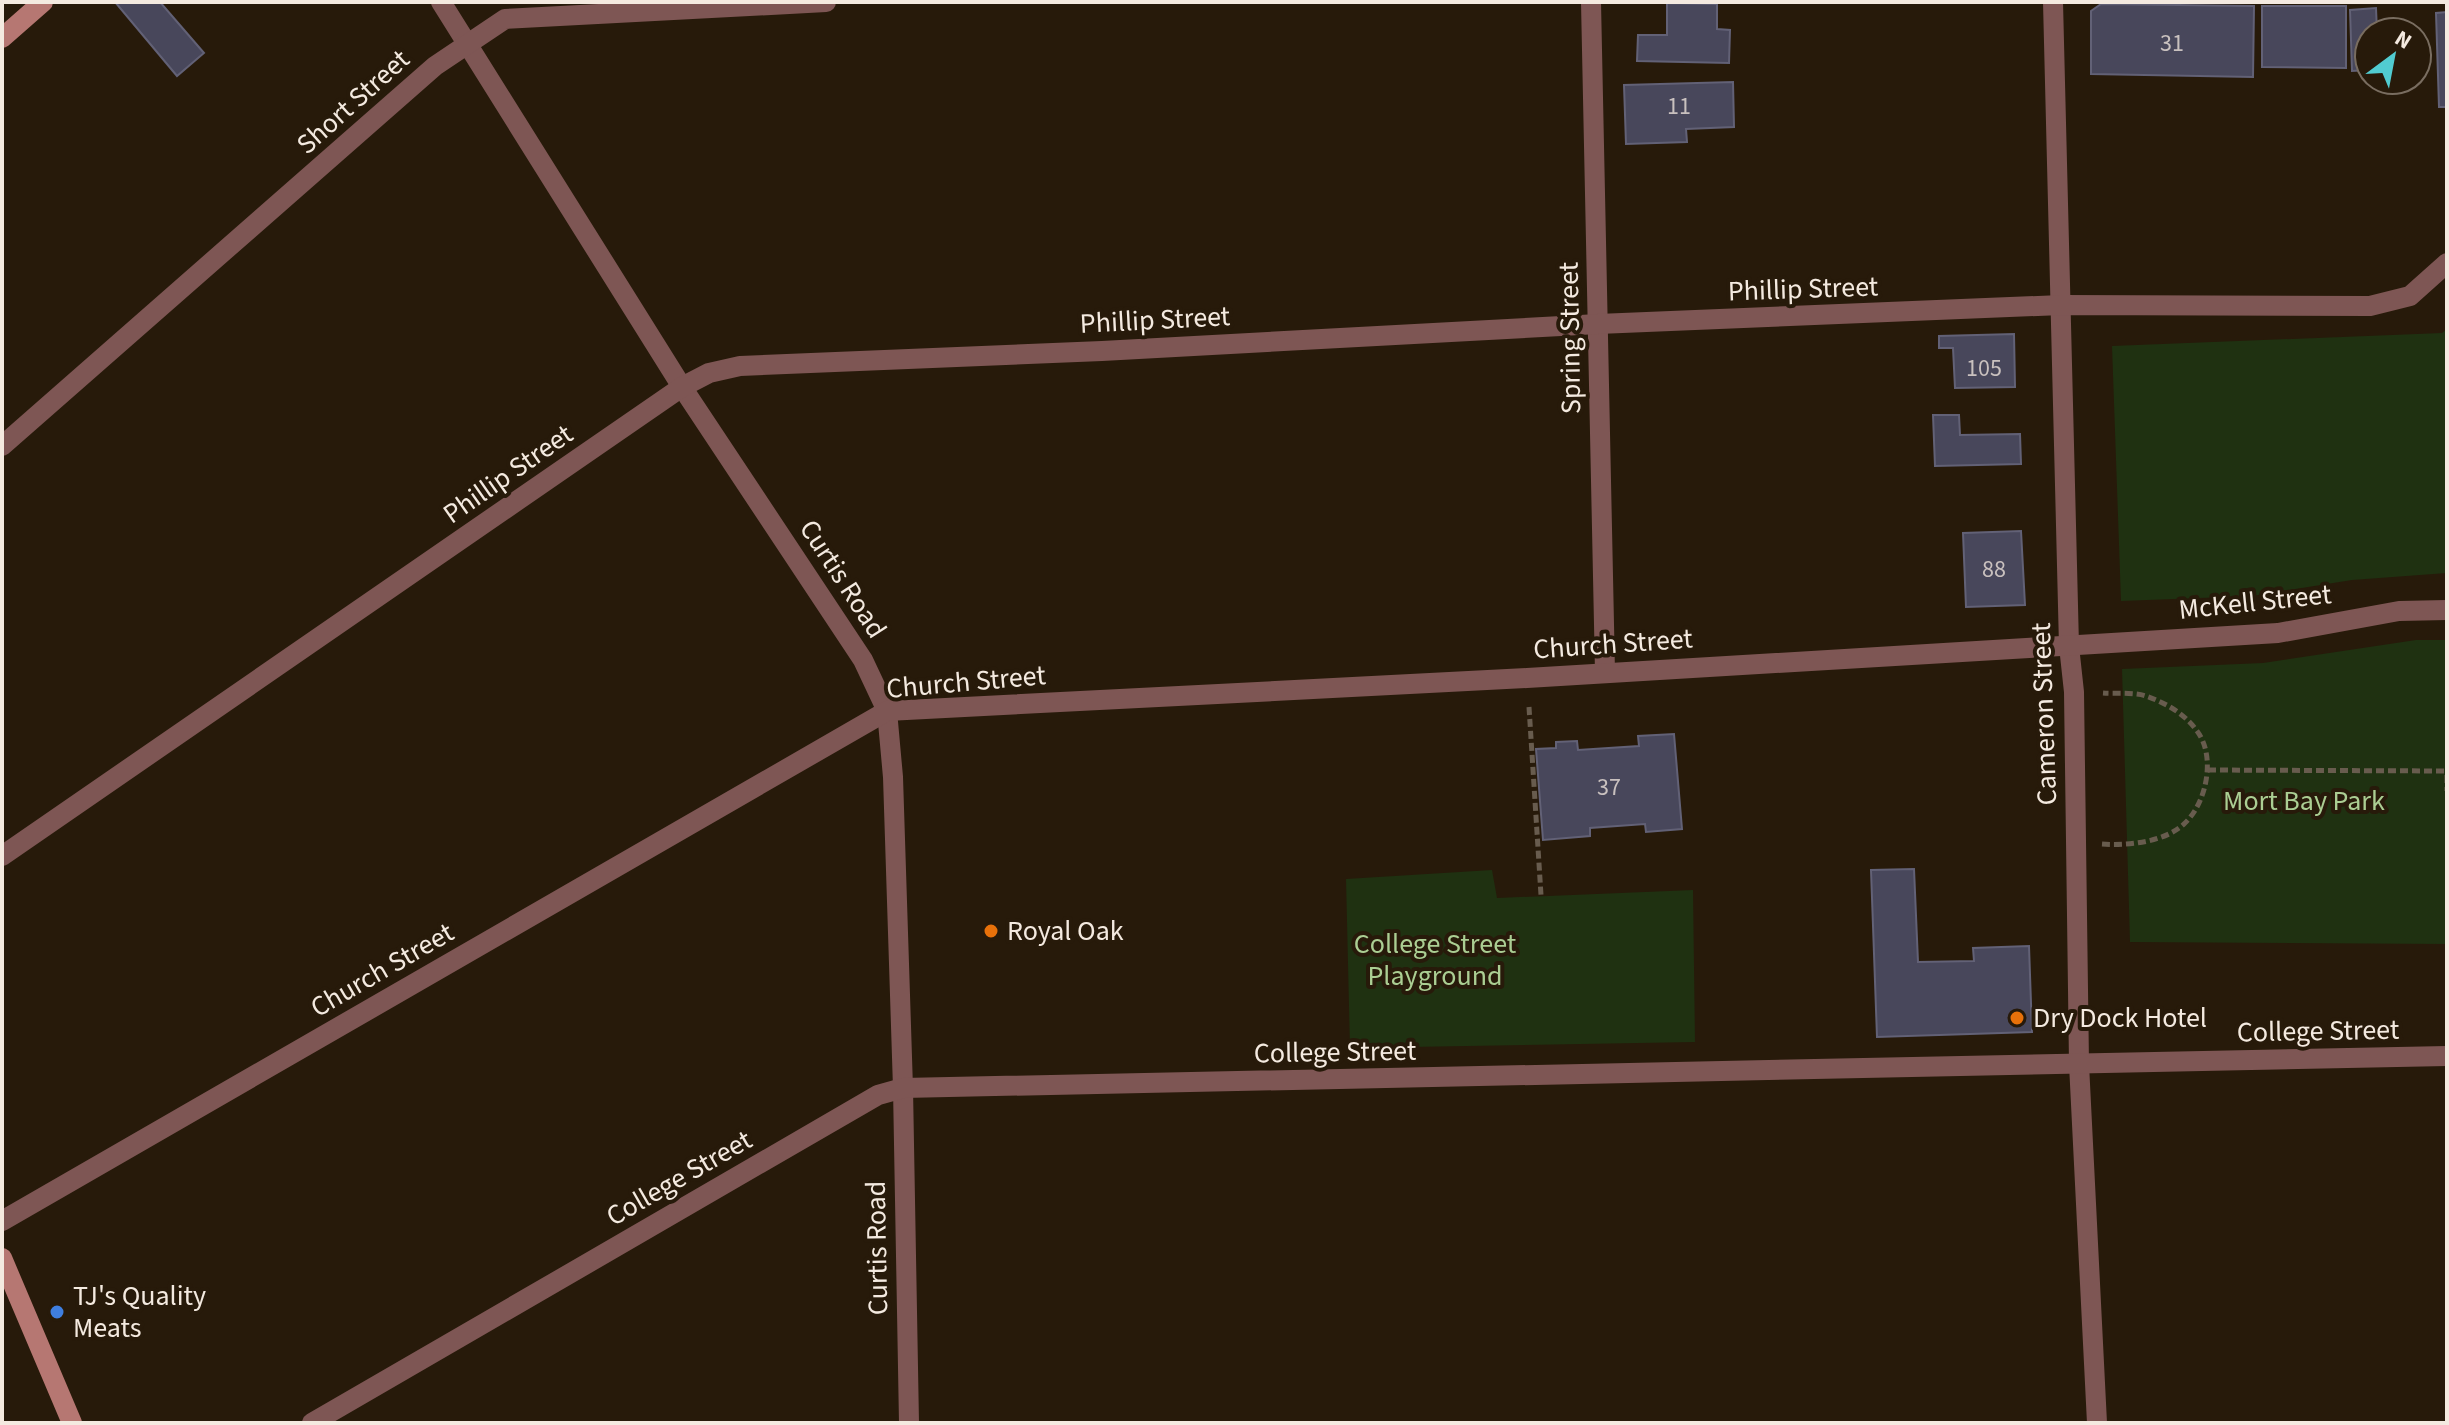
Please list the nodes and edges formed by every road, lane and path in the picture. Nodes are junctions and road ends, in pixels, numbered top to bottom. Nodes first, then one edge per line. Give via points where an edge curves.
1 (43, 2) edge
2 (441, 2) edge
3 (826, 2) edge
4 (1591, 2) edge
5 (2053, 2) edge
6 (2, 38) edge
7 (468, 43) junction
8 (2447, 263) edge
9 (2061, 305) junction
10 (1598, 324) junction
11 (682, 387) junction
12 (2, 446) edge
13 (2447, 610) edge
14 (2069, 646) junction
15 (1605, 672) junction
16 (1527, 678) junction
17 (2074, 692) junction
18 (887, 711) junction
19 (2208, 770) junction
20 (2447, 773) edge
21 (2447, 791) edge
22 (2076, 843) junction
23 (2, 856) edge
24 (1541, 895) dead end
25 (2447, 1056) edge
26 (2079, 1064) junction
27 (903, 1088) junction
28 (2, 1221) edge
29 (2, 1258) edge
30 (72, 1423) edge
31 (312, 1423) edge
32 (909, 1423) edge
33 (2097, 1423) edge

1 - 6 street
2 - 7 street, Curtis Road
3 - 7 street, Short Street via 505,19
4 - 10 street, Spring Street
5 - 9 street, Cameron Street
7 - 11 street, Curtis Road
7 - 12 street, Short Street via 435,66
8 - 9 street, Phillip Street via 2410,296 2370,306
9 - 10 street, Phillip Street
9 - 14 street, Cameron Street
10 - 11 street, Phillip Street via 740,366
10 - 15 street, Spring Street
11 - 18 street, Curtis Road via 863,660
11 - 23 street, Phillip Street
13 - 14 street, McKell Street via 2399,611 2278,633
14 - 15 street, Church Street
14 - 17 street, Cameron Street
15 - 16 street, Church Street
16 - 18 street, Church Street
16 - 24 path
17 - 19 path via 2143,695 2177,710 2199,733
17 - 22 street, Cameron Street
18 - 27 street, Curtis Road
18 - 28 street, Church Street
19 - 20 path
19 - 22 path via 2202,798 2185,824 2159,838 2118,846
20 - 21 path
22 - 26 street, Cameron Street
25 - 26 street, College Street
26 - 27 street, College Street
26 - 33 street, Cameron Street
27 - 31 street, College Street via 878,1095
27 - 32 street, Curtis Road
29 - 30 street

